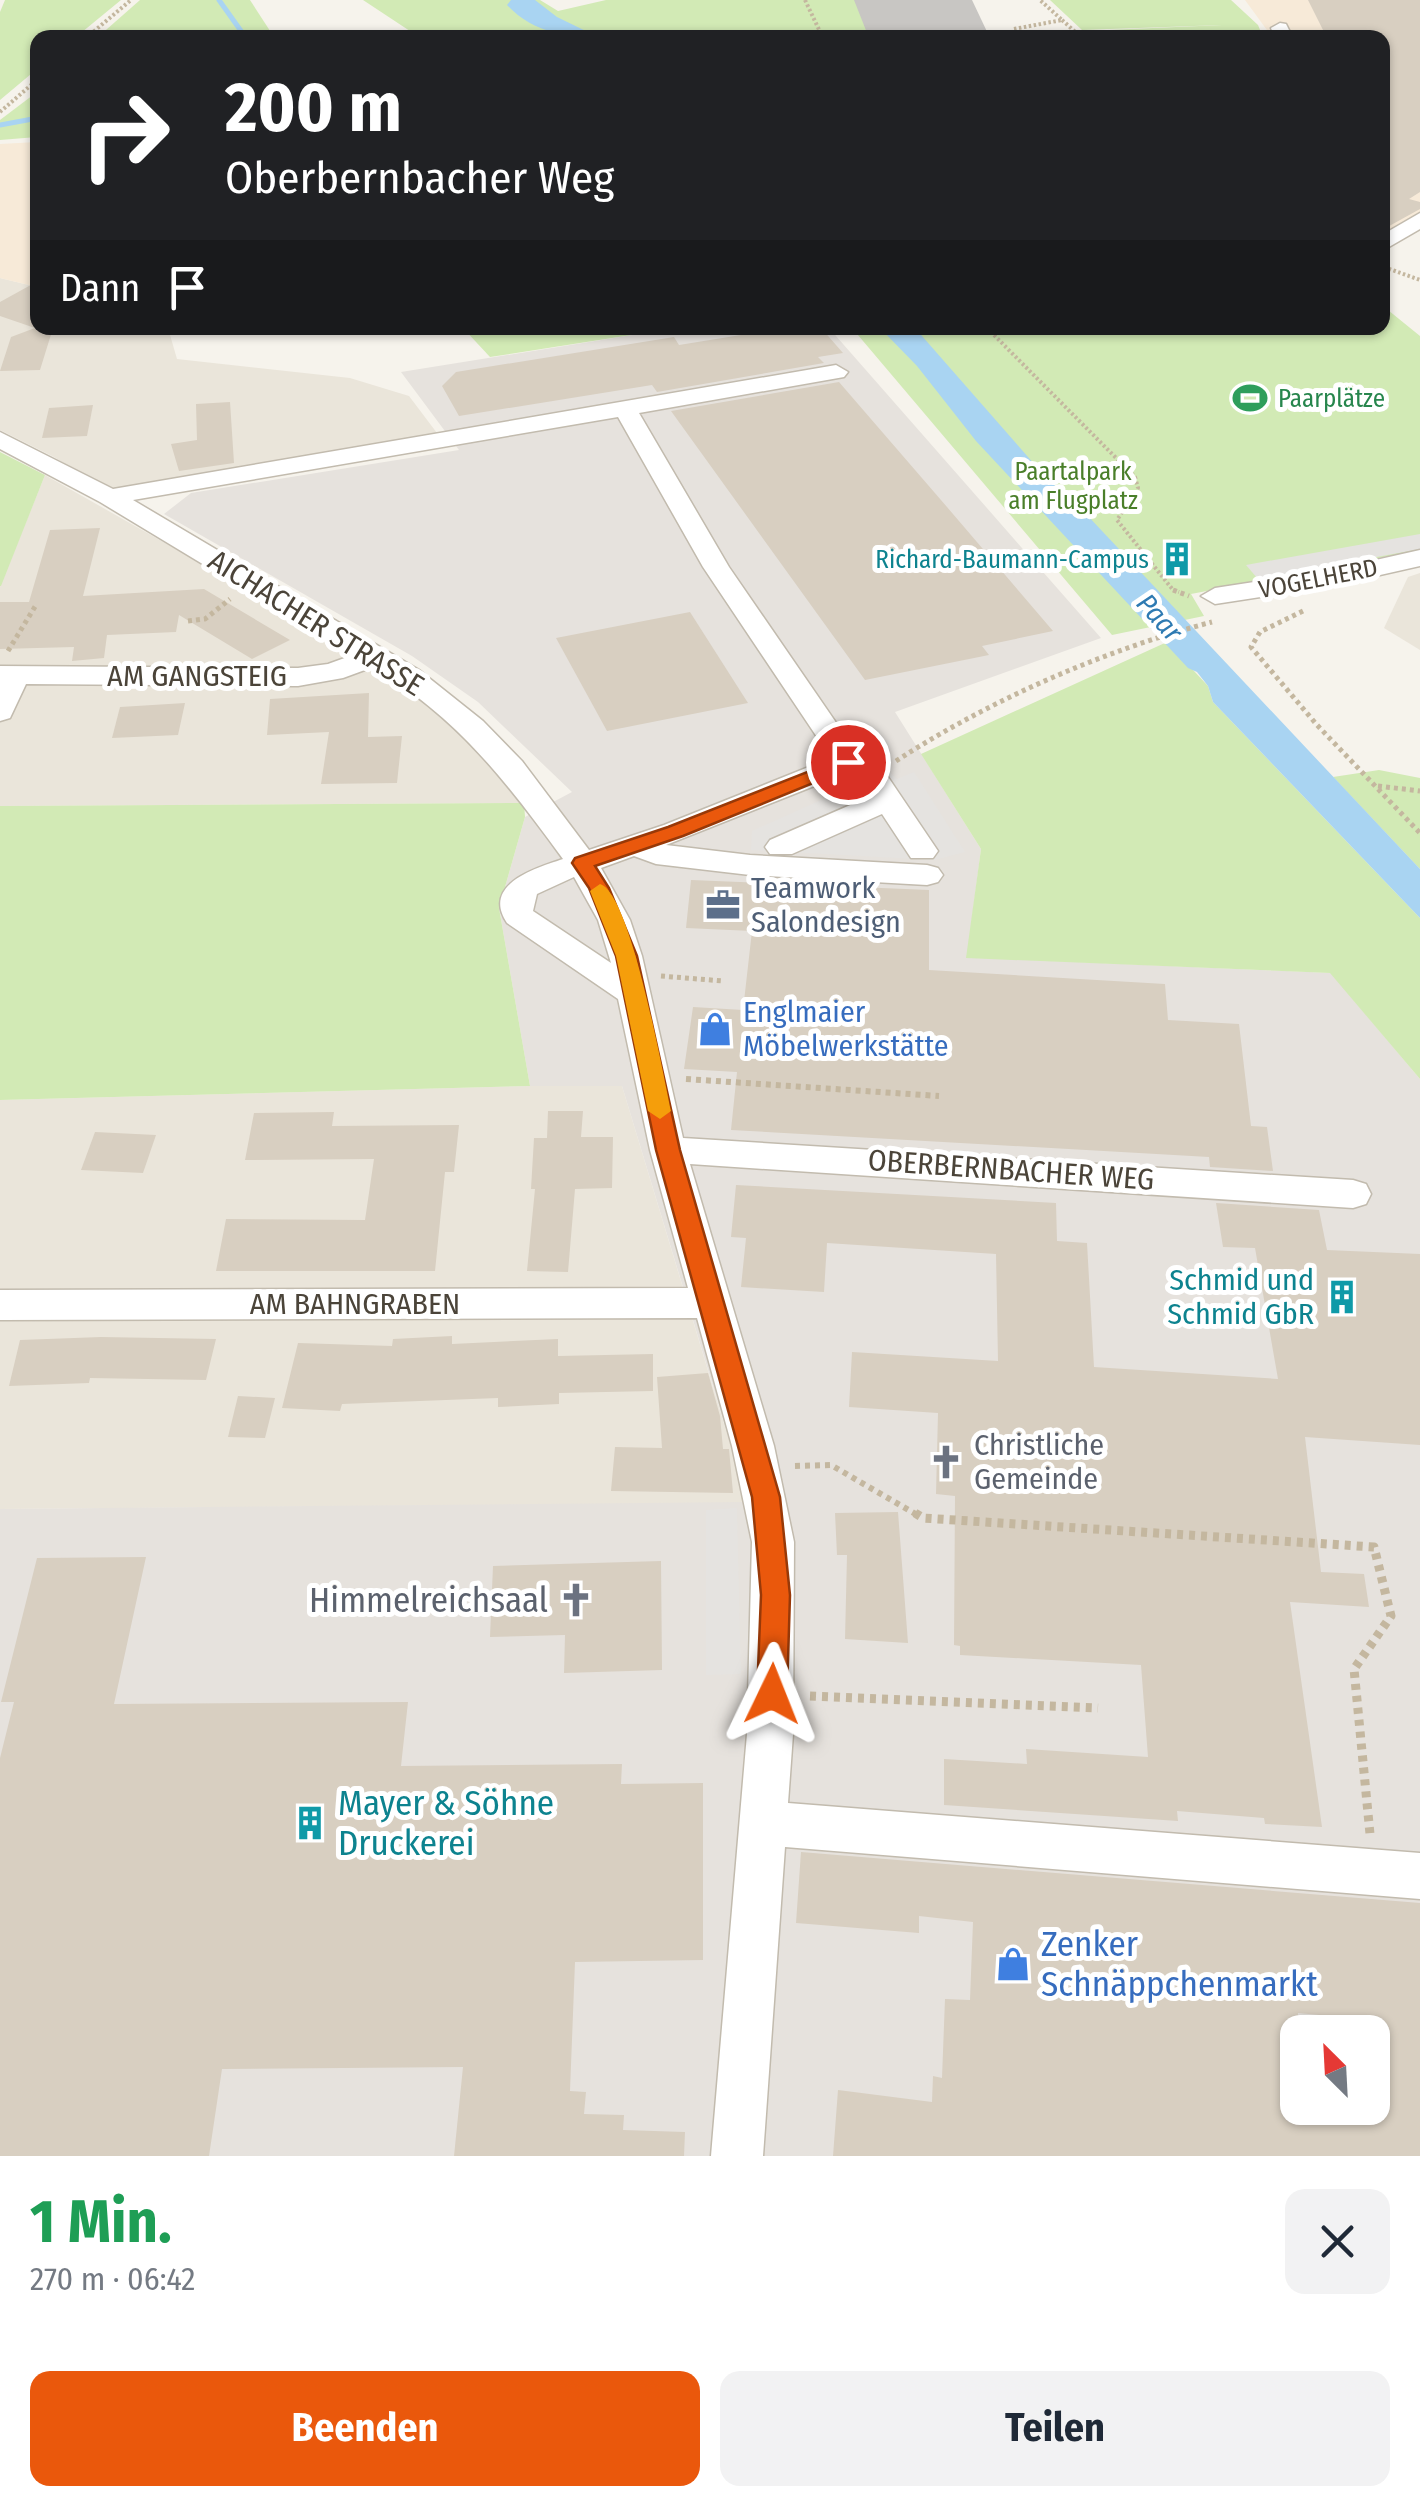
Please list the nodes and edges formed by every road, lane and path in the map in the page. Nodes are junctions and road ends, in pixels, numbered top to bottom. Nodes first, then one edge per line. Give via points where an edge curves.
1 (131, 0) edge
2 (805, 0) edge
3 (1040, 0) edge
4 (1062, 20) junction
5 (1014, 29) dead end
6 (95, 30) edge
7 (820, 30) edge
8 (1073, 30) edge
9 (30, 85) edge
10 (0, 112) edge
11 (1420, 219) edge
12 (1390, 239) edge
13 (1390, 269) edge
14 (1420, 280) edge
15 (994, 335) edge
16 (836, 372) dead end
17 (624, 407) junction
18 (0, 439) edge
19 (108, 497) junction
20 (1420, 558) edge
21 (252, 582) junction
22 (36, 605) dead end
23 (1219, 608) junction
24 (188, 621) dead end
25 (1260, 632) dead end
26 (376, 656) junction
27 (1077, 669) dead end
28 (8, 675) edge
29 (0, 712) edge
30 (848, 762) junction
31 (1378, 786) junction
32 (1420, 791) edge
33 (890, 799) junction
34 (1420, 832) edge
35 (635, 846) junction
36 (781, 847) dead end
37 (582, 863) junction
38 (723, 981) dead end
39 (631, 984) junction
40 (652, 1077) junction
41 (939, 1096) dead end
42 (668, 1150) junction
43 (1353, 1194) dead end
44 (711, 1302) junction
45 (0, 1305) edge
46 (758, 1468) junction
47 (772, 1694) junction
48 (1098, 1708) dead end
49 (763, 1823) junction
50 (1373, 1872) junction
51 (1420, 1876) edge
52 (737, 2156) edge

1 - 6 path
2 - 7 path
3 - 4 path
4 - 5 path
4 - 8 path
9 - 10 path
11 - 12 street
13 - 14 path
15 - 23 path via 1135,477 1138,488 1116,520 1125,534 1173,590
16 - 17 street
17 - 19 street
17 - 30 street via 716,567
18 - 19 street, AICHACHER STRASSE
19 - 21 street, AICHACHER STRASSE
20 - 23 street, VOGELHERD
21 - 24 path via 205,619
21 - 26 street, AICHACHER STRASSE
22 - 28 path via 13,638
23 - 27 path
25 - 31 path via 1251,648
26 - 28 street, AM GANGSTEIG via 298,676
26 - 37 street, AICHACHER STRASSE via 476,731
28 - 29 street
30 - 33 street via 871,774
30 - 35 street
31 - 32 path
31 - 34 path
33 - 35 street via 924,863 750,864
33 - 36 street
35 - 37 street
37 - 39 street via 614,920
37 - 39 street via 519,889 518,916
38 - 39 path
39 - 40 street
40 - 41 path
40 - 42 street
42 - 43 street, OBERBERNBACHER WEG
42 - 44 street
44 - 45 street, AM BAHNGRABEN
44 - 46 street
46 - 47 street via 773,1542
46 - 50 path via 831,1465 922,1518 1374,1547 1392,1616 1354,1669
47 - 48 path
47 - 49 street
49 - 50 street
49 - 52 street
50 - 51 street

